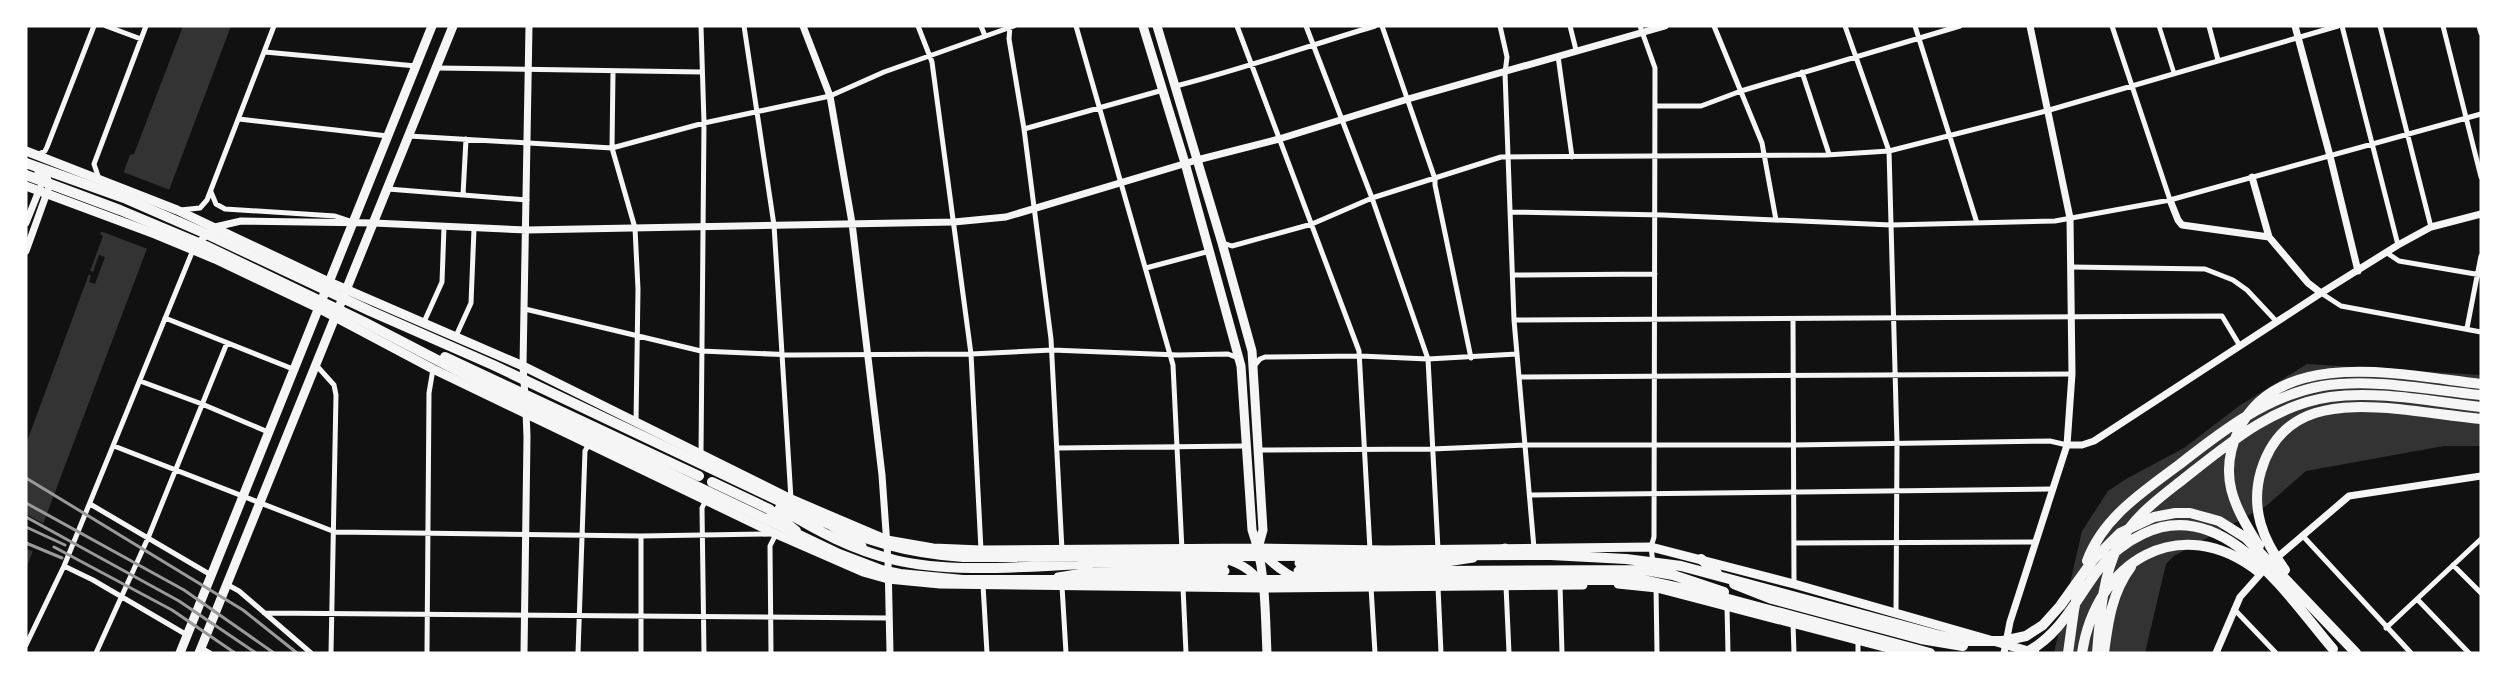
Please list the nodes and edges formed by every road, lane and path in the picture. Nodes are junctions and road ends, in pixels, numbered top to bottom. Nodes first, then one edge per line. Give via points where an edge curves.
1 (94, 26) edge
2 (106, 26) edge
3 (146, 26) edge
4 (274, 26) edge
5 (432, 26) edge
6 (454, 26) edge
7 (529, 26) edge
8 (701, 26) edge
9 (744, 26) edge
10 (803, 26) edge
11 (918, 26) edge
12 (981, 26) edge
13 (1076, 26) edge
14 (1144, 26) edge
15 (1157, 26) edge
16 (1237, 26) edge
17 (1306, 26) edge
18 (1375, 26) edge
19 (1382, 26) edge
20 (1500, 26) edge
21 (1570, 26) edge
22 (1665, 26) edge
23 (1714, 26) edge
24 (1845, 26) edge
25 (1915, 26) edge
26 (1960, 26) edge
27 (2030, 26) edge
28 (2112, 26) edge
29 (2159, 26) edge
30 (2209, 26) edge
31 (2295, 26) edge
32 (2338, 26) edge
33 (2342, 26) edge
34 (2380, 26) edge
35 (2443, 26) edge
36 (2479, 26) edge
37 (1011, 27) edge
38 (1641, 30) edge
39 (2481, 33) edge
40 (985, 36) junction
41 (2298, 38) junction
42 (141, 39) junction
43 (1919, 39) junction
44 (1313, 45) junction
45 (1576, 50) junction
46 (265, 52) junction
47 (930, 56) junction
48 (1558, 56) junction
49 (1854, 56) junction
50 (2218, 60) junction
51 (416, 66) junction
52 (1252, 66) junction
53 (437, 68) junction
54 (529, 71) junction
55 (614, 72) junction
56 (702, 72) junction
57 (1802, 72) junction
58 (1505, 73) junction
59 (2174, 73) junction
60 (2133, 84) junction
61 (1176, 86) junction
62 (1163, 90) junction
63 (1740, 91) junction
64 (830, 96) junction
65 (1408, 99) junction
66 (1099, 106) junction
67 (1656, 106) junction
68 (2046, 111) junction
69 (757, 112) junction
70 (2481, 114) edge
71 (2466, 118) junction
72 (239, 119) junction
73 (1341, 119) junction
74 (704, 123) junction
75 (1024, 128) junction
76 (2407, 134) junction
77 (388, 136) junction
78 (409, 136) junction
79 (1950, 136) junction
80 (466, 139) junction
81 (1279, 139) junction
82 (529, 143) junction
83 (2372, 144) junction
84 (612, 148) junction
85 (26, 151) edge
86 (1889, 152) junction
87 (1829, 154) junction
88 (37, 155) junction
89 (1656, 155) junction
90 (1765, 155) junction
91 (1508, 156) junction
92 (2330, 156) junction
93 (1572, 157) junction
94 (1197, 160) junction
95 (26, 163) edge
96 (1186, 163) junction
97 (61, 165) junction
98 (26, 167) edge
99 (26, 175) edge
100 (46, 175) junction
101 (2252, 177) junction
102 (2481, 177) edge
103 (99, 179) junction
104 (1435, 179) junction
105 (1122, 184) junction
106 (26, 186) edge
107 (388, 189) junction
108 (43, 191) junction
109 (211, 192) junction
110 (463, 195) junction
111 (1372, 198) junction
112 (527, 200) junction
113 (2170, 200) junction
114 (1035, 209) junction
115 (178, 210) junction
116 (1510, 212) junction
117 (2481, 214) edge
118 (1655, 216) junction
119 (2070, 218) junction
120 (1776, 220) junction
121 (954, 222) junction
122 (26, 223) edge
123 (353, 223) junction
124 (374, 223) junction
125 (852, 223) junction
126 (1977, 223) junction
127 (1312, 224) junction
128 (774, 225) junction
129 (1891, 225) junction
130 (444, 227) junction
131 (2431, 227) junction
132 (216, 228) junction
133 (635, 228) junction
134 (702, 228) junction
135 (474, 229) junction
136 (527, 230) junction
137 (2269, 237) junction
138 (1222, 243) junction
139 (2398, 246) junction
140 (193, 250) junction
141 (26, 251) edge
142 (1210, 251) junction
143 (2387, 253) junction
144 (2481, 256) edge
145 (2071, 267) junction
146 (1146, 268) junction
147 (2358, 271) junction
148 (1655, 274) junction
149 (1513, 275) junction
150 (2479, 275) edge
151 (329, 282) junction
152 (346, 289) junction
153 (2321, 293) junction
154 (318, 308) junction
155 (525, 309) junction
156 (334, 316) junction
157 (2072, 317) junction
158 (165, 318) junction
159 (1894, 318) junction
160 (1514, 320) junction
161 (1655, 320) junction
162 (1793, 320) junction
163 (364, 322) junction
164 (424, 322) junction
165 (2277, 322) junction
166 (2466, 328) junction
167 (2481, 332) edge
168 (456, 336) junction
169 (637, 336) junction
170 (227, 343) junction
171 (2240, 346) junction
172 (1052, 350) junction
173 (701, 351) junction
174 (868, 354) junction
175 (972, 354) junction
176 (1169, 354) junction
177 (1517, 354) junction
178 (782, 355) junction
179 (1360, 356) junction
180 (1471, 358) junction
181 (1428, 359) junction
182 (316, 364) junction
183 (523, 366) junction
184 (1241, 366) junction
185 (1254, 366) junction
186 (293, 369) junction
187 (433, 369) junction
188 (2072, 374) junction
189 (1895, 376) junction
190 (1521, 377) junction
191 (1655, 377) junction
192 (1793, 377) junction
193 (140, 381) junction
194 (2481, 384) edge
195 (2481, 395) edge
196 (202, 404) junction
197 (2481, 407) edge
198 (526, 413) junction
199 (2481, 419) edge
200 (636, 423) junction
201 (268, 432) junction
202 (589, 443) junction
203 (1897, 443) junction
204 (1526, 444) junction
205 (2067, 444) junction
206 (1177, 445) junction
207 (1655, 445) junction
208 (1794, 445) junction
209 (114, 446) junction
210 (1246, 446) junction
211 (1057, 448) junction
212 (1366, 449) junction
213 (1432, 449) junction
214 (1258, 450) junction
215 (701, 454) junction
216 (176, 471) junction
217 (700, 476) dead end
218 (2481, 476) edge
219 (712, 482) dead end
220 (744, 485) junction
221 (2052, 489) junction
222 (1896, 492) junction
223 (1794, 493) junction
224 (1531, 494) junction
225 (1654, 494) junction
226 (242, 497) junction
227 (791, 498) junction
228 (706, 500) junction
229 (261, 502) junction
230 (90, 504) junction
231 (813, 508) junction
232 (335, 532) junction
233 (429, 533) junction
234 (526, 534) junction
235 (581, 534) junction
236 (776, 534) junction
237 (2302, 535) junction
238 (641, 536) junction
239 (704, 536) junction
240 (148, 538) junction
241 (2481, 539) edge
242 (887, 540) junction
243 (1896, 542) junction
244 (2035, 542) junction
245 (1794, 543) junction
246 (1651, 547) junction
247 (1258, 548) junction
248 (1505, 548) junction
249 (1534, 548) junction
250 (1438, 549) junction
251 (981, 550) junction
252 (1029, 550) junction
253 (1062, 550) junction
254 (1182, 550) junction
255 (1192, 550) junction
256 (1370, 550) junction
257 (816, 551) junction
258 (1701, 559) junction
259 (888, 560) junction
260 (1089, 564) junction
261 (2453, 564) junction
262 (64, 566) junction
263 (1440, 571) junction
264 (211, 575) junction
265 (888, 579) junction
266 (1794, 584) junction
267 (228, 585) junction
268 (983, 585) junction
269 (1560, 585) junction
270 (1018, 586) junction
271 (1062, 586) junction
272 (1316, 586) junction
273 (1506, 586) junction
274 (1183, 587) junction
275 (1371, 587) junction
276 (1438, 587) junction
277 (1263, 588) junction
278 (1657, 588) junction
279 (2481, 593) edge
280 (122, 597) junction
281 (2417, 599) junction
282 (1727, 606) junction
283 (2234, 609) junction
284 (1769, 610) junction
285 (1896, 612) junction
286 (264, 613) junction
287 (332, 613) junction
288 (427, 614) junction
289 (524, 614) junction
290 (579, 615) junction
291 (641, 616) junction
292 (704, 616) junction
293 (770, 616) junction
294 (889, 618) junction
295 (1793, 623) junction
296 (2386, 628) junction
297 (187, 635) junction
298 (2021, 638) junction
299 (2343, 639) junction
300 (1858, 640) junction
301 (26, 645) edge
302 (2005, 649) edge
303 (200, 650) edge
304 (1901, 652) edge
305 (2337, 652) edge
306 (96, 653) edge
307 (180, 653) edge
308 (210, 653) edge
309 (311, 653) edge
310 (331, 653) edge
311 (427, 653) edge
312 (524, 653) edge
313 (578, 653) edge
314 (641, 653) edge
315 (704, 653) edge
316 (771, 653) edge
317 (890, 653) edge
318 (987, 653) edge
319 (1066, 653) edge
320 (1186, 653) edge
321 (1267, 653) edge
322 (1375, 653) edge
323 (1442, 653) edge
324 (1508, 653) edge
325 (1562, 653) edge
326 (1658, 653) edge
327 (1728, 653) edge
328 (1794, 653) edge
329 (1858, 653) edge
330 (1930, 653) edge
331 (2025, 653) edge
332 (2035, 653) edge
333 (2068, 653) edge
334 (2082, 653) edge
335 (2097, 653) edge
336 (2104, 653) edge
337 (2216, 653) edge
338 (2276, 653) edge
339 (2347, 653) edge
340 (2356, 653) edge
341 (2411, 653) edge
342 (2469, 653) edge

1 - 88 street via 48,147
2 - 42 street
3 - 42 street
4 - 46 street
5 - 51 main road
6 - 53 main road
7 - 54 street
8 - 56 street
9 - 69 street
10 - 64 street
11 - 47 street
12 - 40 street
13 - 66 street
14 - 62 main road
15 - 61 main road
16 - 52 street
17 - 44 street
18 - 44 street
19 - 65 street
20 - 58 street via 1508,57
21 - 45 street
22 - 38 street
23 - 63 street
24 - 49 street
25 - 43 street
26 - 43 street
27 - 68 street
28 - 60 street
29 - 59 street
30 - 50 street
31 - 41 street
32 - 41 street
33 - 83 street
34 - 76 street
35 - 71 street
36 - 39 street
37 - 40 street
37 - 75 street via 1009,39
38 - 45 street
38 - 67 street via 1655,68
40 - 47 street
41 - 50 street
41 - 92 street
42 - 103 street via 94,164
43 - 49 street
43 - 79 street
44 - 52 street
44 - 73 street
45 - 48 street
46 - 51 street
46 - 72 street
47 - 64 street
47 - 121 street
48 - 58 street
48 - 93 street
49 - 57 street
49 - 86 street
50 - 59 street
51 - 77 main road
52 - 61 street
52 - 81 street
53 - 54 street
53 - 78 main road
54 - 55 street
54 - 82 street
55 - 56 street
55 - 84 street
56 - 74 street
57 - 63 street
57 - 87 street
58 - 65 street
58 - 91 street
59 - 60 street
60 - 68 street
60 - 113 street
61 - 94 main road
62 - 66 street
62 - 96 main road
63 - 67 street via 1701,106
63 - 90 street
64 - 69 street
64 - 125 street
65 - 73 street
65 - 104 street
66 - 75 street
66 - 105 street
67 - 89 street
68 - 79 street
68 - 119 street
69 - 74 street
69 - 128 street
70 - 71 street
71 - 76 street
71 - 102 street
72 - 77 street
72 - 109 street
73 - 81 street
73 - 111 street
74 - 84 street
74 - 134 street
75 - 114 street
76 - 83 street
76 - 131 street
77 - 123 main road
78 - 80 street
78 - 107 main road
79 - 86 street
79 - 126 street
80 - 82 street
80 - 110 street
81 - 94 street
81 - 127 street
82 - 84 street
82 - 112 street
83 - 92 street
83 - 139 street
84 - 133 street
85 - 88 main road
86 - 87 street
86 - 129 street
87 - 90 street
88 - 97 main road
89 - 90 street
89 - 93 street
89 - 118 street
90 - 120 street
91 - 93 street
91 - 104 street
91 - 116 street
92 - 101 street
92 - 147 street
94 - 96 street
94 - 138 main road
95 - 220 highway via 124,198 203,232
96 - 105 street
96 - 142 main road
97 - 100 street
97 - 103 main road
98 - 100 street
99 - 163 highway via 183,236
100 - 108 street via 49,180
101 - 113 street
101 - 137 street
103 - 115 main road
104 - 111 street
104 - 180 street
105 - 114 street
105 - 146 street
106 - 108 main road
107 - 110 street
107 - 124 main road
108 - 122 street
108 - 140 main road
108 - 141 street via 42,208
109 - 115 street via 200,208
109 - 123 street via 216,204 225,209 335,216
110 - 112 street
111 - 127 street
111 - 181 street
112 - 136 street
113 - 119 street
113 - 137 street via 2182,225
114 - 121 street via 1006,217
114 - 172 street
115 - 132 main road
116 - 118 street
116 - 149 street
117 - 131 street
118 - 120 street
118 - 148 street
119 - 126 street
119 - 145 street
120 - 129 street
121 - 125 street
121 - 175 street
123 - 124 street
123 - 132 street via 241,221
123 - 151 main road
124 - 130 street
124 - 152 main road
125 - 128 street
125 - 174 street
126 - 129 street
127 - 138 street via 1232,246
127 - 179 street
128 - 134 street
128 - 178 street
129 - 159 street
130 - 135 street
130 - 164 street via 442,282
131 - 139 street
132 - 140 street via 201,238
132 - 151 main road
133 - 134 street
133 - 136 street
133 - 169 street
134 - 173 street
135 - 136 street
135 - 168 street via 471,303
136 - 155 street
137 - 153 street via 2308,283
138 - 185 main road
139 - 143 street
140 - 154 main road
140 - 158 street
142 - 146 street
142 - 184 main road
143 - 147 street
143 - 150 street via 2399,261
144 - 150 street
145 - 157 street
145 - 165 street via 2205,269 2233,280 2247,290
146 - 176 street
147 - 153 street
148 - 149 street
148 - 161 street
149 - 160 street
150 - 166 street
151 - 152 main road
151 - 154 main road
152 - 156 main road
152 - 164 main road
153 - 165 street
153 - 166 street via 2341,306
154 - 156 main road
154 - 186 main road
155 - 169 street
155 - 183 street
156 - 182 main road
156 - 187 main road
157 - 159 street
157 - 171 street via 2222,316
157 - 188 street
158 - 170 street
158 - 193 street
159 - 162 street
159 - 189 street
160 - 161 street
160 - 177 street
161 - 162 street
161 - 191 street
162 - 192 street
163 - 217 highway
163 - 284 highway via 494,390 811,542 862,563 900,574 962,580 1626,579 1659,582
164 - 168 main road
165 - 171 street
166 - 167 street
168 - 183 main road
169 - 173 street
169 - 200 street
170 - 186 street
170 - 196 street
171 - 205 street via 2094,441 2082,445
172 - 175 street
172 - 176 street
172 - 211 street
173 - 178 street
173 - 215 street
174 - 175 street
174 - 178 street
174 - 242 street
175 - 251 street
176 - 184 street via 1228,354 1239,359
176 - 206 street via 1173,366
177 - 180 street
177 - 190 street
178 - 227 street
179 - 181 street
179 - 185 street via 1265,357
179 - 212 street
180 - 181 street
181 - 213 street
182 - 229 main road
182 - 232 street via 336,390
183 - 198 street
183 - 200 main road
184 - 210 main road
185 - 214 main road
186 - 201 main road
187 - 198 main road
187 - 233 street via 429,393
188 - 189 street
188 - 205 street
189 - 192 street
189 - 203 street
190 - 191 street
190 - 204 street
191 - 192 street
191 - 207 street
192 - 208 street
193 - 196 street
193 - 209 street
194 - 339 highway via 2376,373 2316,375 2295,381 2269,395 2251,411 2241,426 2229,462 2229,482 2236,506 2280,576
195 - 333 highway via 2377,384 2331,385 2283,399 2235,423 2140,494 2101,534 2089,556 2077,594
196 - 201 street
196 - 216 street
197 - 335 highway via 2376,396 2332,397 2287,410 2239,436 2153,503 2123,536 2108,571
198 - 202 main road
198 - 234 street
199 - 299 highway via 2367,406 2338,407 2302,418 2275,444 2262,467 2257,492 2258,519 2287,574
200 - 215 main road
201 - 226 main road
202 - 228 main road
202 - 235 street
203 - 205 street via 2050,441
203 - 208 street
203 - 222 street
204 - 207 street
204 - 213 street
204 - 224 street
205 - 221 street
206 - 210 street
206 - 211 street
206 - 254 street
207 - 208 street
207 - 225 street
208 - 223 street
209 - 216 street
209 - 230 street
210 - 247 main road via 1252,530
211 - 253 street
212 - 213 street
212 - 214 street
212 - 256 street
213 - 250 street
214 - 247 main road via 1262,530
215 - 227 main road
216 - 226 street
216 - 240 street
218 - 237 street via 2349,496
219 - 257 highway via 769,509
220 - 260 highway via 824,534 896,560 963,567
220 - 298 highway via 852,534 898,549 935,555 998,558 1600,557 1690,568 1955,638 1991,642
221 - 222 street
221 - 244 street
222 - 223 street
222 - 243 street
223 - 225 street
223 - 245 street
224 - 225 street
224 - 249 street
225 - 246 street
226 - 229 street
226 - 264 main road
227 - 231 main road
228 - 236 main road
228 - 239 street via 702,508
229 - 232 street
229 - 267 main road
230 - 240 street
230 - 262 street
231 - 242 main road
231 - 259 main road via 822,520 844,536
232 - 233 street
232 - 287 street
233 - 234 street
233 - 288 street
234 - 235 street
234 - 289 street
235 - 238 street
235 - 290 street
236 - 239 street
236 - 257 main road
236 - 293 street via 770,546
237 - 283 street via 2253,580
237 - 296 street
238 - 239 street
238 - 291 street
239 - 292 street
240 - 264 street
240 - 280 street
241 - 261 street
242 - 251 main road via 933,548
242 - 259 street
243 - 244 street
243 - 245 street
243 - 285 street
244 - 302 street
245 - 266 street
246 - 249 main road
246 - 258 main road
246 - 278 street
247 - 255 main road
247 - 256 main road
247 - 272 main road via 1276,567
247 - 277 main road
248 - 249 main road
248 - 250 main road
248 - 263 main road via 1440,564 1298,567
250 - 256 main road
251 - 252 main road
252 - 253 main road
252 - 260 main road
253 - 254 main road
254 - 255 main road
255 - 277 main road via 1245,567
257 - 265 main road via 863,572
258 - 266 main road
258 - 298 highway via 1734,584 1772,598 1921,639 1957,646 1994,646
259 - 265 street
260 - 270 main road via 1224,568 1089,572
261 - 279 street
261 - 281 street
262 - 280 street
262 - 301 street
263 - 273 main road
263 - 284 highway via 1616,569 1660,572
264 - 297 main road
265 - 268 main road via 911,583
265 - 294 street
266 - 285 main road
267 - 286 street
267 - 303 main road
268 - 270 main road
268 - 318 street
269 - 273 main road
269 - 278 main road via 1624,584
269 - 325 street
270 - 271 main road
271 - 274 main road
271 - 319 street
272 - 275 main road
272 - 277 main road
273 - 276 main road
273 - 324 street
274 - 277 main road
274 - 320 street
275 - 276 main road
275 - 322 street
276 - 323 street
277 - 321 main road
278 - 282 main road
278 - 326 street
280 - 297 street
280 - 306 street
281 - 296 street
281 - 342 street
282 - 295 main road
282 - 327 street
283 - 337 street
283 - 338 street
284 - 330 highway
285 - 302 main road
286 - 287 street
286 - 309 street
287 - 288 street
287 - 310 street
288 - 289 street
288 - 311 street
289 - 290 street
289 - 312 street
290 - 291 street
290 - 313 street
291 - 292 street
291 - 314 street
292 - 293 street
292 - 315 street
293 - 294 street
293 - 316 street
294 - 317 street
295 - 300 main road
295 - 328 street
296 - 341 street
297 - 307 main road
298 - 299 highway via 2049,619 2093,560 2120,533 2154,517 2183,512 2212,518 2246,538
299 - 340 highway
300 - 304 main road
300 - 329 street
302 - 332 main road
303 - 308 street
305 - 331 highway via 2275,581 2243,550 2208,529 2182,525 2155,529 2118,549 2096,573 2064,621
305 - 334 highway via 2250,565 2219,549 2185,544 2155,550 2120,572 2098,603
305 - 336 highway via 2252,563 2221,546 2185,541 2156,548 2130,568 2111,609

